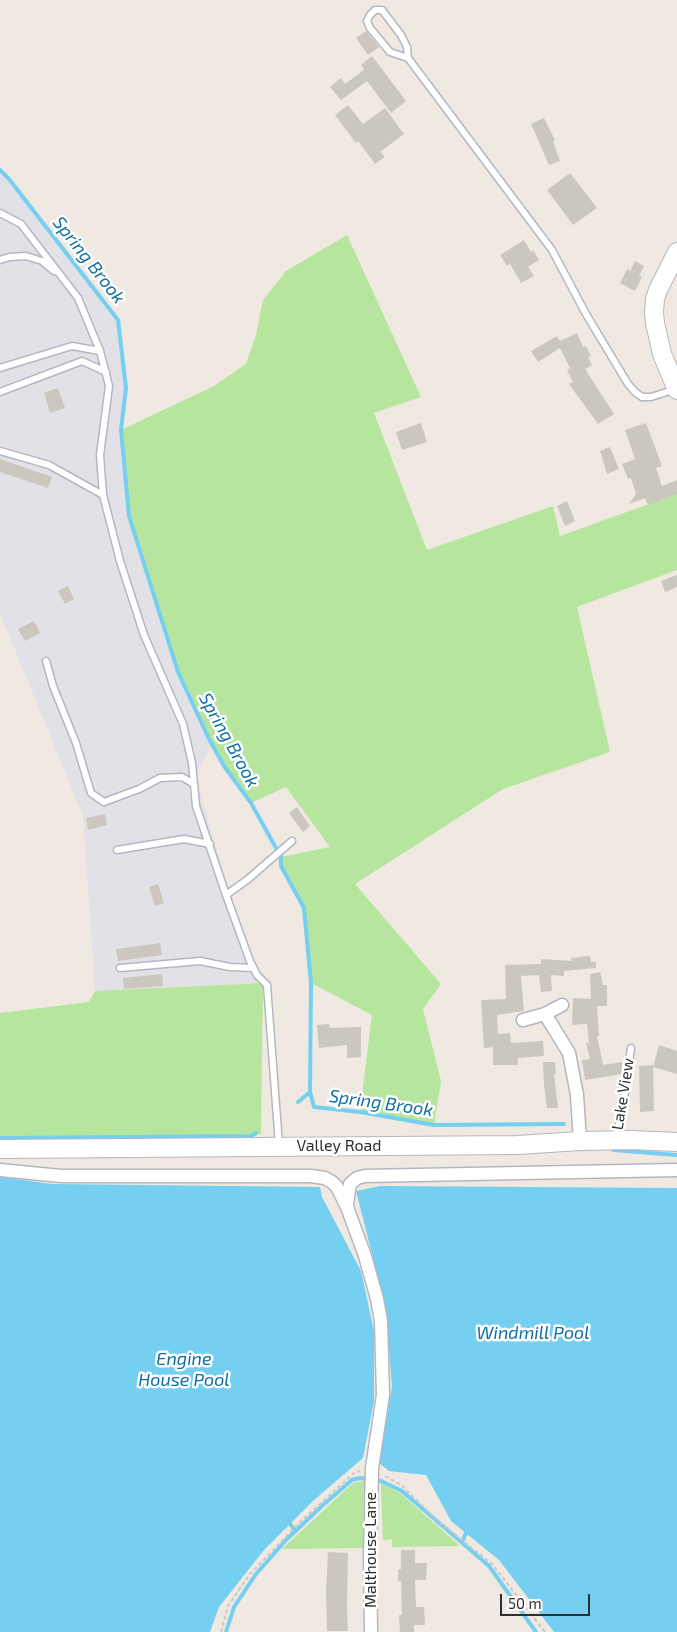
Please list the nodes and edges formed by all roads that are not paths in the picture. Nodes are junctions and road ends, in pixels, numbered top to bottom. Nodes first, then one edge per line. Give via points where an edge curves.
1 (408, 58) junction
2 (0, 213) edge
3 (677, 252) edge
4 (0, 260) edge
5 (63, 278) junction
6 (100, 351) junction
7 (0, 368) edge
8 (106, 372) junction
9 (677, 389) edge
10 (0, 392) edge
11 (0, 451) edge
12 (103, 495) junction
13 (46, 661) dead end
14 (194, 784) junction
15 (292, 841) dead end
16 (210, 844) junction
17 (116, 850) dead end
18 (226, 895) junction
19 (120, 968) dead end
20 (253, 968) junction
21 (562, 1005) dead end
22 (545, 1014) junction
23 (523, 1020) dead end
24 (631, 1048) dead end
25 (616, 1140) junction
26 (580, 1141) junction
27 (677, 1142) edge
28 (279, 1146) junction
29 (0, 1148) edge
30 (0, 1170) edge
31 (677, 1170) edge
32 (347, 1207) junction
33 (371, 1632) edge

1 - 1 lane via 390,52 370,28 367,21 375,10 382,10 401,35
1 - 9 lane via 552,250 628,384 642,397
2 - 5 lane via 21,224
3 - 9 street via 658,290 654,312 662,354
4 - 5 lane via 26,256 42,261
5 - 6 lane via 78,298
6 - 7 lane via 72,346
6 - 8 lane
8 - 10 lane via 82,361
8 - 12 lane via 109,386 100,455
11 - 12 lane via 49,465
12 - 14 lane via 144,635 183,724
13 - 14 lane via 91,793 104,802 160,778 182,777
14 - 16 lane via 196,806
15 - 18 lane
16 - 17 lane via 184,839
16 - 18 lane
18 - 20 lane
19 - 20 lane via 200,961
20 - 28 lane via 267,985
21 - 22 street
22 - 23 street
22 - 26 street via 569,1053 578,1094
24 - 25 lane, Lake View
25 - 26 street, Valley Road
25 - 27 street, Valley Road
26 - 28 street, Valley Road via 518,1145
28 - 29 street, Valley Road
30 - 32 street, Malthouse Lane via 61,1176 311,1176 332,1182
31 - 32 street via 365,1176 350,1184
32 - 33 street, Malthouse Lane via 370,1273 381,1321 382,1395 371,1486

